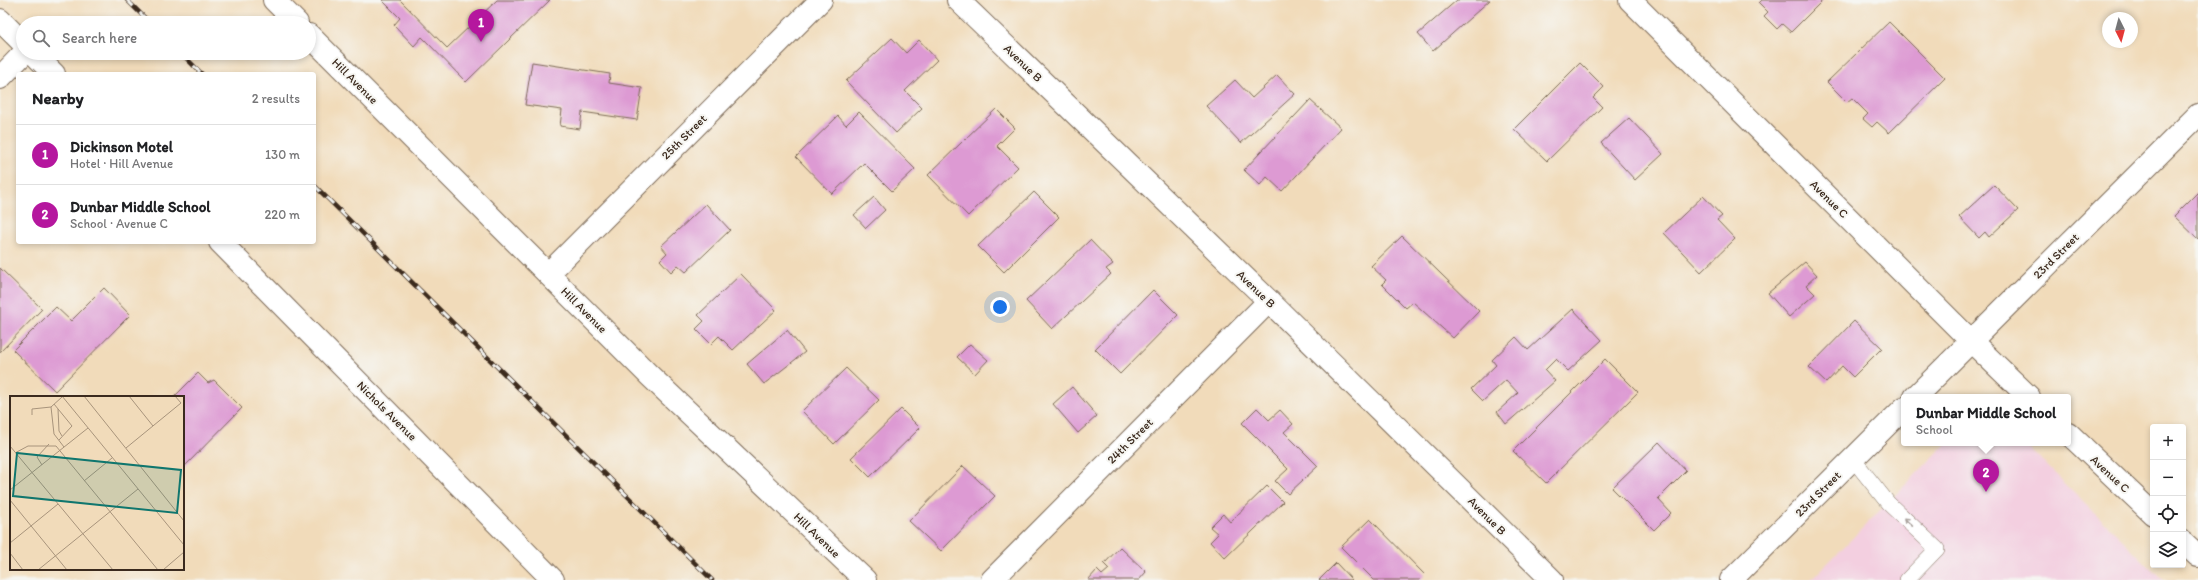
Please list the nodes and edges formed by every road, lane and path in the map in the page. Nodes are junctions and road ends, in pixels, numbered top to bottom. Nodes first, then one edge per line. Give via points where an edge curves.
1 (274, 0) edge
2 (821, 0) edge
3 (958, 0) edge
4 (1630, 0) edge
5 (290, 16) edge
6 (0, 20) edge
7 (16, 36) edge
8 (316, 42) edge
9 (17, 60) edge
10 (40, 60) edge
11 (52, 72) edge
12 (0, 78) edge
13 (2198, 115) edge
14 (222, 244) edge
15 (548, 274) junction
16 (1269, 301) junction
17 (1970, 341) junction
18 (1918, 394) edge
19 (2026, 394) edge
20 (1901, 411) edge
21 (2071, 437) edge
22 (1853, 459) junction
23 (2150, 511) edge
24 (2186, 545) edge
25 (2198, 556) edge
26 (553, 580) edge
27 (865, 580) edge
28 (992, 580) edge
29 (1552, 580) edge
30 (1731, 580) edge
31 (1907, 580) edge

1 - 5 street
2 - 15 street, 25th Street
3 - 16 street, Avenue B
4 - 17 street, Avenue C
6 - 7 street
8 - 15 street, Hill Avenue
9 - 12 street
10 - 11 street
13 - 17 street, 23rd Street
14 - 26 street, Nichols Avenue
15 - 27 street, Hill Avenue via 650,376
16 - 28 street, 24th Street
16 - 29 street, Avenue B
17 - 18 street, 23rd Street
17 - 19 street, Avenue C
20 - 22 street, 23rd Street
21 - 23 street, Avenue C
22 - 30 street, 23rd Street
31 -> 22 lane via 1937,549 1888,503
24 - 25 street

